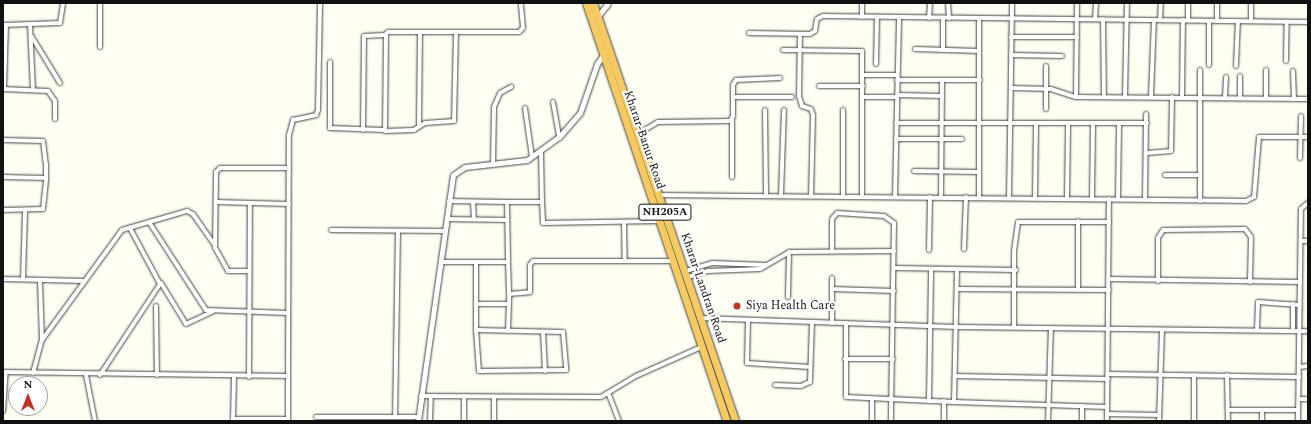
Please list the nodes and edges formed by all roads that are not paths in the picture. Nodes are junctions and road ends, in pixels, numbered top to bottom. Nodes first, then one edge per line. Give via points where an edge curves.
1 (63, 3) edge
2 (100, 3) edge
3 (320, 3) edge
4 (521, 3) edge
5 (586, 3) edge
6 (593, 3) edge
7 (608, 3) edge
8 (862, 3) edge
9 (930, 3) edge
10 (948, 3) edge
11 (1012, 3) edge
12 (1077, 3) edge
13 (1096, 3) edge
14 (1127, 3) edge
15 (1161, 3) edge
16 (1188, 3) edge
17 (1217, 3) edge
18 (1251, 3) edge
19 (598, 16) junction
20 (862, 17) junction
21 (877, 17) junction
22 (899, 18) junction
23 (929, 18) junction
24 (944, 18) junction
25 (949, 18) junction
26 (979, 18) junction
27 (1012, 18) junction
28 (1076, 18) junction
29 (1095, 19) junction
30 (1103, 19) junction
31 (1127, 19) junction
32 (1154, 20) junction
33 (1160, 20) junction
34 (1186, 20) junction
35 (1209, 21) junction
36 (1217, 21) junction
37 (1238, 21) junction
38 (1251, 21) junction
39 (1287, 22) junction
40 (1308, 22) edge
41 (30, 24) junction
42 (5, 25) edge
43 (420, 33) junction
44 (456, 33) junction
45 (749, 33) dead end
46 (800, 34) junction
47 (385, 35) junction
48 (32, 36) junction
49 (1077, 37) junction
50 (1011, 38) junction
51 (100, 47) dead end
52 (915, 49) dead end
53 (783, 50) dead end
54 (800, 50) junction
55 (943, 50) junction
56 (606, 51) junction
57 (979, 51) junction
58 (1011, 56) junction
59 (1062, 56) dead end
60 (1286, 61) dead end
61 (330, 62) dead end
62 (876, 64) dead end
63 (1209, 64) dead end
64 (1046, 66) dead end
65 (1236, 66) dead end
66 (1200, 70) dead end
67 (1266, 70) dead end
68 (1294, 71) dead end
69 (864, 75) junction
70 (1240, 76) dead end
71 (1226, 77) dead end
72 (780, 78) dead end
73 (897, 78) junction
74 (942, 80) junction
75 (980, 80) junction
76 (60, 83) dead end
77 (819, 86) dead end
78 (863, 86) junction
79 (511, 87) dead end
80 (1011, 88) junction
81 (1046, 88) junction
82 (3, 89) edge
83 (33, 89) junction
84 (897, 96) junction
85 (942, 96) junction
86 (1104, 96) junction
87 (1125, 96) junction
88 (733, 97) junction
89 (792, 97) dead end
90 (863, 97) junction
91 (1076, 97) junction
92 (1151, 97) junction
93 (1172, 97) junction
94 (1182, 97) junction
95 (1200, 97) junction
96 (1225, 97) junction
97 (1240, 98) junction
98 (1266, 98) junction
99 (1294, 99) junction
100 (1308, 99) edge
101 (553, 102) dead end
102 (525, 108) dead end
103 (1046, 109) dead end
104 (765, 110) dead end
105 (784, 110) dead end
106 (843, 110) dead end
107 (1146, 114) dead end
108 (1301, 116) dead end
109 (56, 119) dead end
110 (732, 120) junction
111 (896, 123) junction
112 (942, 123) junction
113 (1147, 123) junction
114 (978, 124) junction
115 (1011, 124) junction
116 (1036, 124) junction
117 (1068, 124) junction
118 (1093, 124) junction
119 (1119, 124) junction
120 (419, 125) junction
121 (362, 130) junction
122 (384, 130) junction
123 (638, 134) junction
124 (559, 136) junction
125 (1301, 136) junction
126 (1308, 137) edge
127 (896, 139) junction
128 (942, 139) junction
129 (962, 139) dead end
130 (3, 140) edge
131 (541, 151) junction
132 (1146, 152) junction
133 (532, 157) junction
134 (1300, 158) dead end
135 (493, 165) junction
136 (289, 168) junction
137 (914, 171) dead end
138 (942, 171) junction
139 (978, 172) junction
140 (1165, 175) dead end
141 (1200, 175) junction
142 (3, 177) edge
143 (732, 177) dead end
144 (46, 178) junction
145 (655, 195) junction
146 (766, 195) junction
147 (781, 195) junction
148 (811, 195) junction
149 (843, 196) junction
150 (862, 197) junction
151 (895, 197) junction
152 (930, 197) junction
153 (941, 197) junction
154 (966, 197) junction
155 (979, 197) junction
156 (1009, 198) junction
157 (1036, 198) junction
158 (1067, 199) junction
159 (1092, 199) junction
160 (1109, 199) junction
161 (1118, 199) junction
162 (1145, 200) junction
163 (1200, 200) junction
164 (449, 201) junction
165 (216, 202) junction
166 (473, 202) junction
167 (507, 202) junction
168 (542, 202) junction
169 (250, 203) junction
170 (1308, 203) edge
171 (289, 204) junction
172 (3, 210) edge
173 (25, 210) junction
174 (447, 219) junction
175 (474, 219) junction
176 (508, 220) junction
177 (660, 221) junction
178 (1078, 221) junction
179 (148, 222) junction
180 (624, 222) junction
181 (1108, 222) junction
182 (130, 228) junction
183 (331, 230) dead end
184 (398, 231) junction
185 (445, 231) junction
186 (1301, 240) junction
187 (1308, 241) edge
188 (214, 244) junction
189 (964, 249) dead end
190 (929, 250) dead end
191 (832, 251) junction
192 (894, 251) junction
193 (790, 252) junction
194 (672, 260) junction
195 (625, 261) junction
196 (441, 262) junction
197 (476, 262) junction
198 (508, 262) junction
199 (766, 265) junction
200 (894, 268) junction
201 (932, 270) junction
202 (957, 270) junction
203 (1016, 270) junction
204 (249, 271) junction
205 (687, 274) junction
206 (832, 278) dead end
207 (3, 279) edge
208 (23, 279) junction
209 (1110, 279) junction
210 (40, 280) junction
211 (85, 281) junction
212 (1158, 281) junction
213 (1250, 282) junction
214 (1300, 282) junction
215 (160, 283) junction
216 (958, 288) junction
217 (832, 289) junction
218 (1015, 289) junction
219 (1078, 290) junction
220 (1109, 290) junction
221 (894, 291) junction
222 (509, 294) junction
223 (788, 297) dead end
224 (476, 304) junction
225 (509, 304) junction
226 (1293, 304) junction
227 (1299, 304) junction
228 (156, 306) dead end
229 (212, 312) junction
230 (249, 313) junction
231 (288, 313) junction
232 (702, 317) junction
233 (693, 320) junction
234 (748, 320) junction
235 (812, 323) junction
236 (832, 323) junction
237 (846, 323) junction
238 (893, 324) junction
239 (931, 326) junction
240 (956, 327) junction
241 (1014, 327) junction
242 (1051, 328) junction
243 (476, 330) junction
244 (1107, 330) junction
245 (1162, 330) junction
246 (1257, 330) junction
247 (1293, 330) junction
248 (1299, 330) junction
249 (508, 331) junction
250 (1308, 331) edge
251 (544, 332) junction
252 (42, 340) junction
253 (701, 347) junction
254 (845, 359) junction
255 (893, 359) junction
256 (1299, 366) junction
257 (1308, 366) edge
258 (810, 367) junction
259 (544, 371) junction
260 (5, 372) edge
261 (33, 373) junction
262 (157, 374) junction
263 (1161, 374) junction
264 (86, 375) junction
265 (100, 375) junction
266 (1194, 375) junction
267 (1227, 375) junction
268 (288, 376) junction
269 (955, 376) junction
270 (1108, 376) junction
271 (234, 377) junction
272 (249, 377) junction
273 (1299, 377) junction
274 (1049, 380) junction
275 (775, 385) dead end
276 (609, 395) junction
277 (421, 396) junction
278 (431, 396) junction
279 (464, 396) junction
280 (494, 397) junction
281 (872, 399) junction
282 (891, 399) junction
283 (1299, 399) junction
284 (1308, 399) edge
285 (929, 401) junction
286 (944, 401) junction
287 (954, 402) junction
288 (1048, 406) junction
289 (1082, 406) junction
290 (1107, 407) junction
291 (1228, 410) junction
292 (1262, 410) junction
293 (1298, 410) junction
294 (3, 411) edge
295 (1107, 414) junction
296 (1159, 415) junction
297 (316, 417) dead end
298 (395, 417) junction
299 (379, 419) edge
300 (418, 419) edge
301 (233, 420) edge
302 (288, 420) edge
303 (95, 421) edge
304 (430, 421) edge
305 (464, 421) edge
306 (494, 421) edge
307 (619, 421) edge
308 (727, 421) edge
309 (735, 421) edge
310 (872, 421) edge
311 (891, 421) edge
312 (944, 421) edge
313 (1048, 421) edge
314 (1082, 421) edge
315 (1107, 421) edge
316 (1159, 421) edge
317 (1194, 421) edge
318 (1228, 421) edge
319 (1262, 421) edge
320 (1298, 421) edge

1 - 41 street via 61,22
2 - 51 street
3 - 136 street via 320,102 316,114 293,120 289,134
4 - 44 street via 523,28 519,32
5 - 56 highway, Kharar-Banur Road / NH205A
6 - 19 highway, Kharar-Landran Road / NH205A
7 - 19 street
8 - 20 street
9 - 23 street
10 - 25 street
11 - 27 street
12 - 28 street
13 - 29 street
14 - 31 street
15 - 33 street
16 - 34 street
17 - 36 street
18 - 38 street
19 - 56 highway, Kharar-Landran Road / NH205A
20 - 21 street
20 - 46 street via 820,17 813,33
21 - 22 street
21 - 62 street
22 - 23 street
22 - 73 street
23 - 24 street
24 - 25 street
24 - 55 street
25 - 26 street
26 - 27 street
26 - 57 street
27 - 28 street
27 - 50 street
28 - 29 street
28 - 49 street
29 - 30 street
30 - 31 street
30 - 86 street
31 - 32 street
31 - 87 street
32 - 33 street
32 - 92 street
33 - 34 street
34 - 35 street
34 - 94 street
35 - 36 street
35 - 63 street
36 - 37 street
37 - 38 street
37 - 65 street
38 - 39 street
39 - 40 street
39 - 60 street
41 - 42 street
41 - 48 street
42 - 82 street
43 - 44 street
43 - 47 street
43 - 120 street
44 - 120 street via 454,121
45 - 46 street
46 - 54 street
47 - 121 street via 364,36
47 - 122 street
48 - 76 street
48 - 83 street
49 - 50 street
49 - 91 street
50 - 58 street
52 - 55 street
53 - 54 street
54 - 69 street via 860,50
54 - 148 street via 800,100 802,106 811,109 813,115
55 - 57 street
56 - 123 highway, Kharar-Landran Road / NH205A
56 - 124 street via 580,113
56 - 145 highway, Kharar-Banur Road / NH205A
57 - 75 street
58 - 59 street
58 - 80 street
61 - 121 street via 330,128
64 - 81 street
66 - 95 street
67 - 98 street
68 - 99 street
69 - 73 street
69 - 78 street
70 - 97 street
71 - 96 street
72 - 88 street via 739,78 734,82
73 - 74 street
73 - 84 street
74 - 75 street
74 - 85 street
75 - 114 street
77 - 78 street
78 - 90 street
79 - 135 street via 500,93 494,107
80 - 81 street
80 - 115 street
81 - 91 street
81 - 103 street
82 - 83 street
83 - 109 street via 46,90 51,94 56,104
84 - 85 street
84 - 90 street
84 - 111 street
85 - 112 street
86 - 87 street
86 - 91 street
87 - 92 street
88 - 89 street
88 - 110 street
90 - 150 street
92 - 93 street
93 - 94 street
93 - 132 street via 1171,151
94 - 95 street
95 - 96 street
95 - 141 street
96 - 97 street
97 - 98 street
98 - 99 street
99 - 100 street
101 - 124 street
102 - 133 street
104 - 146 street
105 - 147 street
106 - 149 street
107 - 113 street
108 - 125 street
110 - 123 street via 658,122
110 - 143 street
111 - 112 street
111 - 127 street
112 - 114 street
112 - 128 street
113 - 119 street
113 - 132 street
114 - 115 street
114 - 139 street
115 - 116 street
115 - 156 street
116 - 117 street
116 - 157 street
117 - 118 street
117 - 158 street
118 - 119 street
118 - 159 street
119 - 161 street
120 - 122 street via 414,130
121 - 122 street
123 - 145 highway, Kharar-Landran Road / NH205A
124 - 131 street
125 - 126 street
125 - 134 street
125 - 163 street via 1259,137 1252,200
127 - 128 street
127 - 151 street
128 - 129 street
128 - 138 street
130 - 144 street via 44,142
131 - 133 street
131 - 168 street
132 - 162 street
133 - 135 street
135 - 164 street via 456,171
136 - 165 street via 220,168 216,175
136 - 171 street
137 - 138 street
138 - 139 street
138 - 153 street
139 - 155 street
140 - 141 street
141 - 163 street
142 - 144 street
144 - 173 street via 45,207
145 - 146 street
145 - 177 highway, Kharar-Banur Road / NH205A
145 - 205 highway, Kharar-Landran Road / NH205A
146 - 147 street
147 - 148 street
148 - 149 street
149 - 150 street
150 - 151 street
151 - 152 street
152 - 153 street
152 - 190 street
153 - 154 street
154 - 155 street
154 - 189 street
155 - 156 street
156 - 157 street
157 - 158 street
158 - 159 street
159 - 160 street
160 - 161 street
160 - 181 street
161 - 162 street
162 - 163 street
164 - 166 street
164 - 174 street
165 - 169 street
165 - 188 street
166 - 167 street
166 - 175 street
167 - 168 street
167 - 176 street
168 - 180 street via 543,224
169 - 171 street
169 - 204 street
170 - 186 street via 1301,209
171 - 231 street
172 - 173 street
173 - 208 street
174 - 175 street
174 - 185 street
175 - 176 street
176 - 198 street
177 - 180 street
177 - 194 highway, Kharar-Banur Road / NH205A
178 - 181 street
178 - 203 street via 1018,222 1014,250
178 - 219 street
179 - 182 street
179 - 188 street via 190,212
179 - 229 street via 199,304
180 - 195 street
181 - 209 street
182 - 211 street via 120,231
182 - 215 street
183 - 184 street
184 - 185 street
184 - 298 street
185 - 196 street
186 - 187 street
186 - 214 street
188 - 204 street via 226,270
191 - 192 street
191 - 192 street via 832,219 837,213 890,218 894,224
191 - 193 street
192 - 200 street
193 - 199 street
193 - 223 street
194 - 195 street
194 - 233 highway, Kharar-Banur Road / NH205A
195 - 222 street via 533,261 530,265 530,292
196 - 197 street
196 - 277 street
197 - 198 street
197 - 224 street
198 - 222 street
199 - 205 street via 753,270
199 - 205 street via 708,264
200 - 201 street
200 - 221 street
201 - 202 street
201 - 239 street
202 - 203 street
202 - 216 street
203 - 218 street
204 - 230 street
205 - 232 highway, Kharar-Landran Road / NH205A
206 - 217 street
207 - 208 street
208 - 210 street
209 - 212 street
209 - 220 street
210 - 211 street
210 - 252 street
211 - 252 street
212 - 213 street
212 - 213 street via 1158,238 1163,230 1245,229 1251,233
213 - 214 street
214 - 227 street
215 - 229 street via 186,324
215 - 265 street
216 - 218 street
216 - 240 street
217 - 221 street
217 - 236 street
218 - 219 street
218 - 241 street
219 - 220 street
220 - 244 street
221 - 238 street
222 - 225 street
224 - 225 street
224 - 243 street
225 - 249 street
226 - 227 street
226 - 246 street via 1258,302
226 - 247 street
227 - 248 street
228 - 262 street
229 - 230 street
230 - 231 street
230 - 272 street
231 - 268 street
232 - 233 street
232 - 234 street
232 - 309 highway, Kharar-Landran Road / NH205A
233 - 253 highway, Kharar-Banur Road / NH205A
234 - 235 street
234 - 258 street via 747,363
235 - 236 street
235 - 258 street
236 - 237 street
237 - 238 street
237 - 254 street
238 - 239 street
238 - 255 street
239 - 240 street
239 - 285 street
240 - 241 street
240 - 269 street
241 - 242 street
242 - 244 street
242 - 274 street
243 - 249 street
243 - 259 street via 477,370
244 - 245 street
244 - 270 street
245 - 246 street
245 - 263 street
246 - 247 street
247 - 248 street
248 - 250 street
248 - 256 street
249 - 251 street
251 - 259 street
251 - 259 street via 565,333 567,368 563,371
252 - 261 street
253 - 276 street via 629,380
253 - 308 highway, Kharar-Banur Road / NH205A
254 - 255 street
254 - 281 street via 845,395 850,399
255 - 282 street
256 - 257 street
256 - 273 street
258 - 275 street via 808,385
260 - 261 street
260 - 294 street
261 - 264 street
262 - 265 street
262 - 271 street
263 - 266 street
263 - 270 street
263 - 296 street
264 - 265 street
264 - 303 street
266 - 267 street
266 - 317 street
267 - 273 street
267 - 291 street
268 - 272 street
268 - 302 street
269 - 274 street
269 - 287 street
270 - 274 street
270 - 290 street
271 - 272 street
271 - 301 street
273 - 283 street
274 - 288 street
276 - 280 street
276 - 307 street
277 - 278 street
277 - 300 street
278 - 279 street
278 - 304 street
279 - 280 street
279 - 305 street
280 - 306 street
281 - 282 street
281 - 310 street
282 - 285 street
282 - 311 street
283 - 284 street
283 - 293 street
285 - 286 street
286 - 287 street
286 - 312 street
287 - 288 street
288 - 289 street
288 - 313 street
289 - 290 street
289 - 314 street
290 - 295 street
291 - 292 street
291 - 318 street
292 - 293 street
292 - 319 street
293 - 320 street
295 - 296 street
295 - 315 street
296 - 316 street
297 - 299 street
298 - 299 street
298 - 300 street
301 - 302 street

